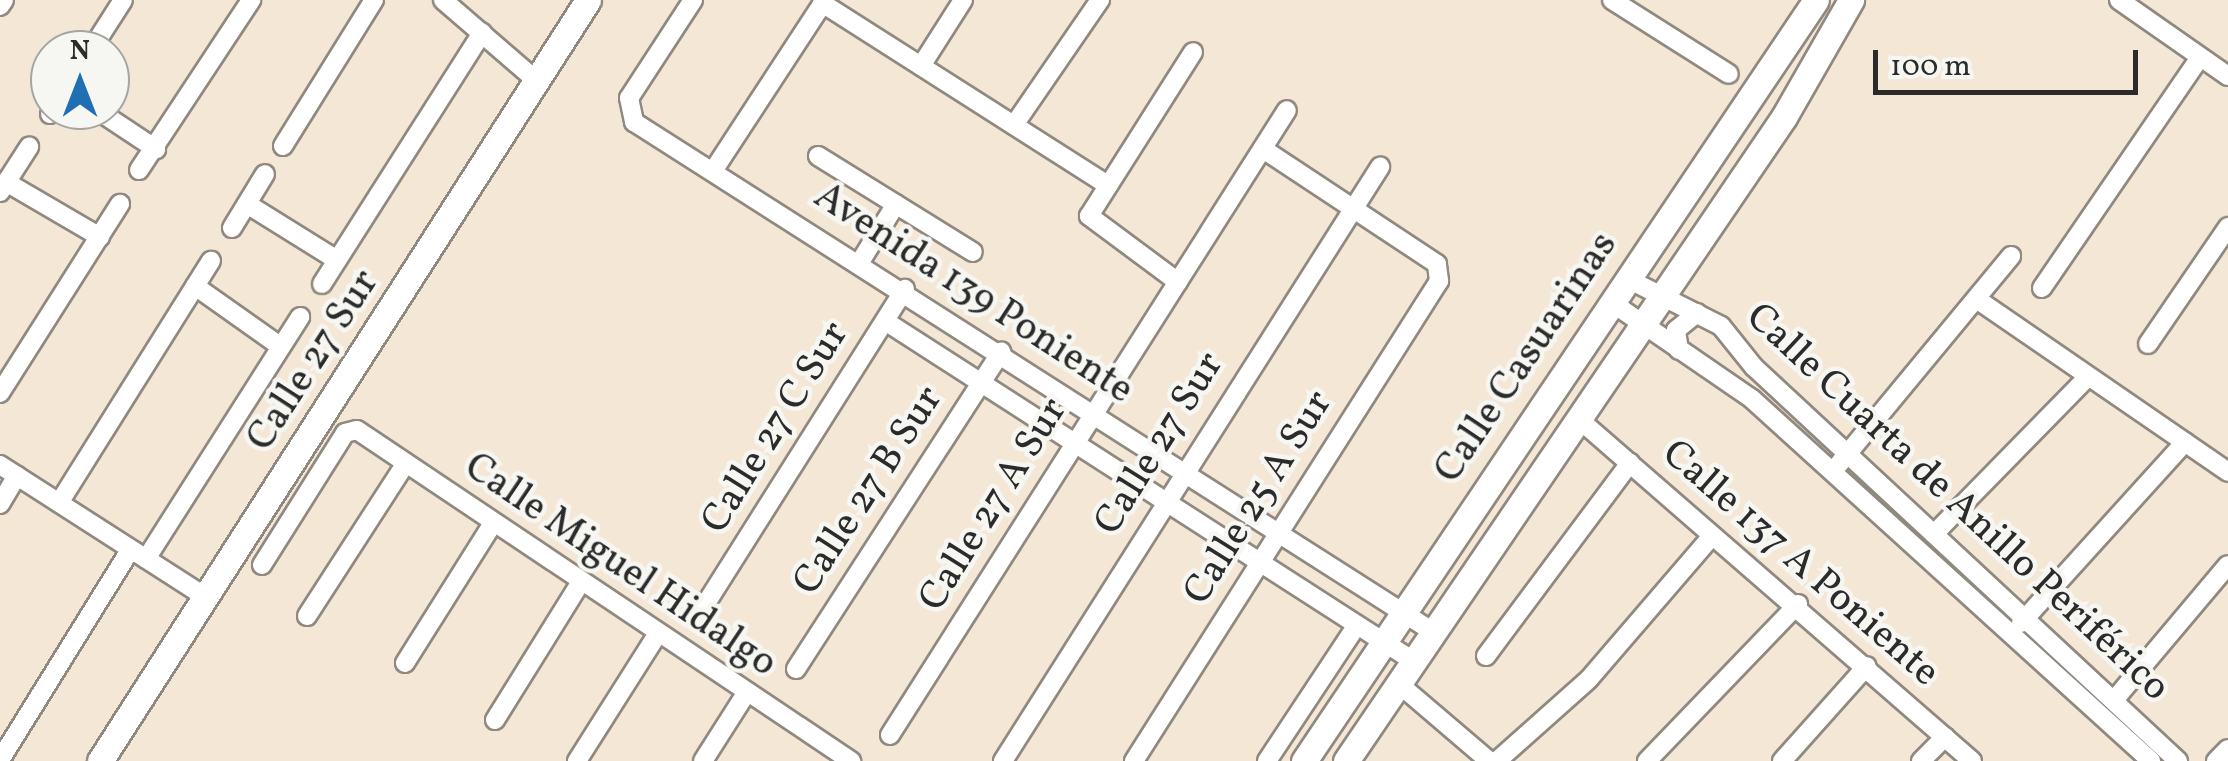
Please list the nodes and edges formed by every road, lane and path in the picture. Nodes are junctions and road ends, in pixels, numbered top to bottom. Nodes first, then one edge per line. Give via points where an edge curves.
1 (122, 0) edge
2 (251, 0) edge
3 (374, 0) edge
4 (442, 0) edge
5 (588, 0) edge
6 (693, 0) edge
7 (963, 0) edge
8 (1100, 0) edge
9 (1612, 0) edge
10 (1816, 0) edge
11 (1851, 0) edge
12 (2119, 0) edge
13 (823, 2) edge
14 (103, 30) edge
15 (482, 33) junction
16 (1193, 52) dead end
17 (2200, 57) junction
18 (921, 66) junction
19 (1730, 74) dead end
20 (2228, 76) edge
21 (538, 82) junction
22 (1288, 110) dead end
23 (1014, 126) junction
24 (126, 130) edge
25 (283, 146) dead end
26 (29, 147) dead end
27 (1262, 149) junction
28 (156, 150) junction
29 (818, 156) dead end
30 (1380, 167) dead end
31 (139, 170) dead end
32 (713, 171) junction
33 (265, 174) dead end
34 (1106, 184) junction
35 (3, 187) edge
36 (120, 204) dead end
37 (246, 204) junction
38 (896, 204) junction
39 (1353, 209) junction
40 (2228, 226) edge
41 (232, 228) dead end
42 (100, 238) junction
43 (974, 252) dead end
44 (2011, 256) dead end
45 (337, 260) junction
46 (211, 261) dead end
47 (860, 262) junction
48 (1628, 279) junction
49 (1178, 282) junction
50 (322, 284) dead end
51 (195, 286) junction
52 (2042, 288) dead end
53 (905, 289) junction
54 (1663, 299) junction
55 (1978, 300) junction
56 (1612, 302) junction
57 (1697, 313) junction
58 (300, 316) dead end
59 (885, 321) junction
60 (1645, 325) junction
61 (1732, 340) junction
62 (2148, 344) dead end
63 (282, 347) junction
64 (1679, 350) junction
65 (1001, 352) junction
66 (1701, 366) junction
67 (2086, 378) junction
68 (981, 383) junction
69 (0, 393) edge
70 (1094, 412) junction
71 (1581, 421) junction
72 (2185, 442) junction
73 (1075, 443) junction
74 (1846, 455) junction
75 (1630, 463) junction
76 (406, 464) junction
77 (0, 466) edge
78 (1186, 472) junction
79 (1832, 472) junction
80 (2228, 472) edge
81 (17, 476) junction
82 (59, 503) junction
83 (1167, 503) junction
84 (0, 504) edge
85 (493, 523) junction
86 (1279, 532) junction
87 (1934, 534) junction
88 (1712, 536) junction
89 (138, 554) junction
90 (1260, 562) junction
91 (2228, 565) edge
92 (262, 566) dead end
93 (580, 582) junction
94 (206, 597) junction
95 (1798, 604) junction
96 (705, 605) dead end
97 (1401, 612) junction
98 (307, 616) dead end
99 (2026, 617) junction
100 (1357, 625) junction
101 (657, 634) junction
102 (1435, 634) junction
103 (2011, 634) junction
104 (1381, 640) junction
105 (1486, 656) dead end
106 (1415, 662) junction
107 (405, 663) dead end
108 (1867, 666) junction
109 (796, 669) dead end
110 (1399, 684) junction
111 (745, 695) junction
112 (2115, 699) junction
113 (495, 720) dead end
114 (890, 735) dead end
115 (1945, 736) junction
116 (2228, 748) edge
117 (2, 754) edge
118 (840, 758) edge
119 (100, 761) edge
120 (578, 761) edge
121 (703, 761) edge
122 (1003, 761) edge
123 (1134, 761) edge
124 (1267, 761) edge
125 (1304, 761) edge
126 (1346, 761) edge
127 (1489, 761) edge
128 (1497, 761) edge
129 (1647, 761) edge
130 (1782, 761) edge
131 (1921, 761) edge
132 (1972, 761) edge
133 (2150, 761) edge
134 (2178, 761) edge
135 (2216, 761) edge

1 - 14 street
2 - 28 street
3 - 25 street
4 - 15 street
5 - 21 main road, Calle 27 Sur
6 - 32 street, Avenida 139 Poniente via 629,98 628,111 634,122
7 - 18 street
8 - 23 street
9 - 19 street
10 - 48 main road, Calle Casuarinas
11 - 54 main road, Calle Casuarinas via 1784,117
12 - 17 street
13 - 18 street
13 - 32 street
15 - 21 street
15 - 45 street
16 - 34 street
17 - 20 street
17 - 52 street
18 - 23 street
21 - 94 main road, Calle 27 Sur
22 - 27 street, Calle 27 A Sur
23 - 34 street
24 - 28 street
26 - 35 street
27 - 39 street
27 - 49 street, Calle 27 A Sur
28 - 31 street
29 - 38 street
30 - 39 street, Calle 27 Sur
32 - 47 street, Avenida 139 Poniente
33 - 37 street
34 - 49 street via 1091,207 1093,224
35 - 42 street
36 - 42 street
37 - 41 street
37 - 45 street
38 - 43 street
38 - 47 street
39 - 78 street, Calle 27 Sur
39 - 86 street, Calle 25 A Sur via 1441,272
40 - 62 street
42 - 69 street
44 - 55 street
45 - 50 street
46 - 51 street
47 - 53 street, Avenida 139 Poniente
48 - 54 street, Calle Cuarta de Anillo Periférico
48 - 56 main road, Calle Casuarinas
49 - 70 street, Calle 27 A Sur
51 - 63 street
51 - 82 street
53 - 59 street, Calle 27 C Sur
53 - 65 street, Avenida 139 Poniente
54 - 57 street, Calle Cuarta de Anillo Periférico
54 - 60 main road, Calle Casuarinas
55 - 67 street
55 - 74 street
56 - 60 street, Calle Cuarta de Anillo Periférico
56 - 97 main road, Calle Casuarinas
57 - 61 street, Calle Cuarta de Anillo Periférico
57 - 64 street via 1676,330
58 - 63 street
59 - 68 street, Avenida 139 Poniente
59 - 96 street, Calle 27 C Sur
60 - 64 street, Calle Cuarta de Anillo Periférico
60 - 71 main road, Calle Casuarinas
61 - 66 street via 1728,360
61 - 74 street, Calle Cuarta de Anillo Periférico
63 - 89 street
64 - 66 street, Calle Cuarta de Anillo Periférico
65 - 68 street, Calle 27 B Sur
65 - 70 street, Avenida 139 Poniente
66 - 79 street, Calle Cuarta de Anillo Periférico via 1752,398
67 - 72 street
67 - 87 street
68 - 73 street, Avenida 139 Poniente
68 - 109 street, Calle 27 B Sur
70 - 73 street, Calle 27 A Sur
70 - 78 street, Avenida 139 Poniente
71 - 75 street, Calle 137 A Poniente
71 - 102 main road, Calle Casuarinas
72 - 80 street
72 - 99 street
73 - 83 street, Avenida 139 Poniente
73 - 114 street, Calle 27 A Sur
74 - 79 street
74 - 87 street, Calle Cuarta de Anillo Periférico
75 - 88 street, Calle 137 A Poniente
75 - 105 street
76 - 85 street, Calle Miguel Hidalgo
76 - 92 street, Calle Miguel Hidalgo via 351,429
76 - 98 street
77 - 81 street
78 - 83 street, Calle 27 Sur
78 - 86 street, Avenida 139 Poniente
79 - 103 street, Calle Cuarta de Anillo Periférico
81 - 82 street
81 - 84 street
82 - 89 street
83 - 90 street, Avenida 139 Poniente
83 - 122 street, Calle 27 Sur
85 - 93 street, Calle Miguel Hidalgo
85 - 107 street
86 - 90 street, Calle 25 A Sur
86 - 97 street, Avenida 139 Poniente
87 - 99 street, Calle Cuarta de Anillo Periférico
88 - 95 street, Calle 137 A Poniente
88 - 128 street via 1589,678
89 - 94 street
89 - 117 street
90 - 100 street, Avenida 139 Poniente
90 - 123 street, Calle 25 A Sur
91 - 112 street
93 - 101 street, Calle Miguel Hidalgo
93 - 113 street
94 - 119 main road, Calle 27 Sur
95 - 108 street, Calle 137 A Poniente
95 - 129 street
97 - 102 street, Avenida 139 Poniente
97 - 104 main road, Calle Casuarinas
99 - 103 street
99 - 112 street, Calle Cuarta de Anillo Periférico
100 - 104 street, Avenida 139 Poniente
100 - 124 street
101 - 111 street, Calle Miguel Hidalgo
101 - 120 street
102 - 106 main road, Calle Casuarinas
103 - 133 street, Calle Cuarta de Anillo Periférico
104 - 106 street, Avenida 139 Poniente
104 - 125 main road, Calle Casuarinas
106 - 110 main road, Calle Casuarinas
108 - 115 street, Calle 137 A Poniente
108 - 130 street
110 - 126 main road, Calle Casuarinas
110 - 127 street
111 - 118 street, Calle Miguel Hidalgo
111 - 121 street
112 - 134 street, Calle Cuarta de Anillo Periférico
115 - 131 street
115 - 132 street, Calle 137 A Poniente
116 - 135 street

